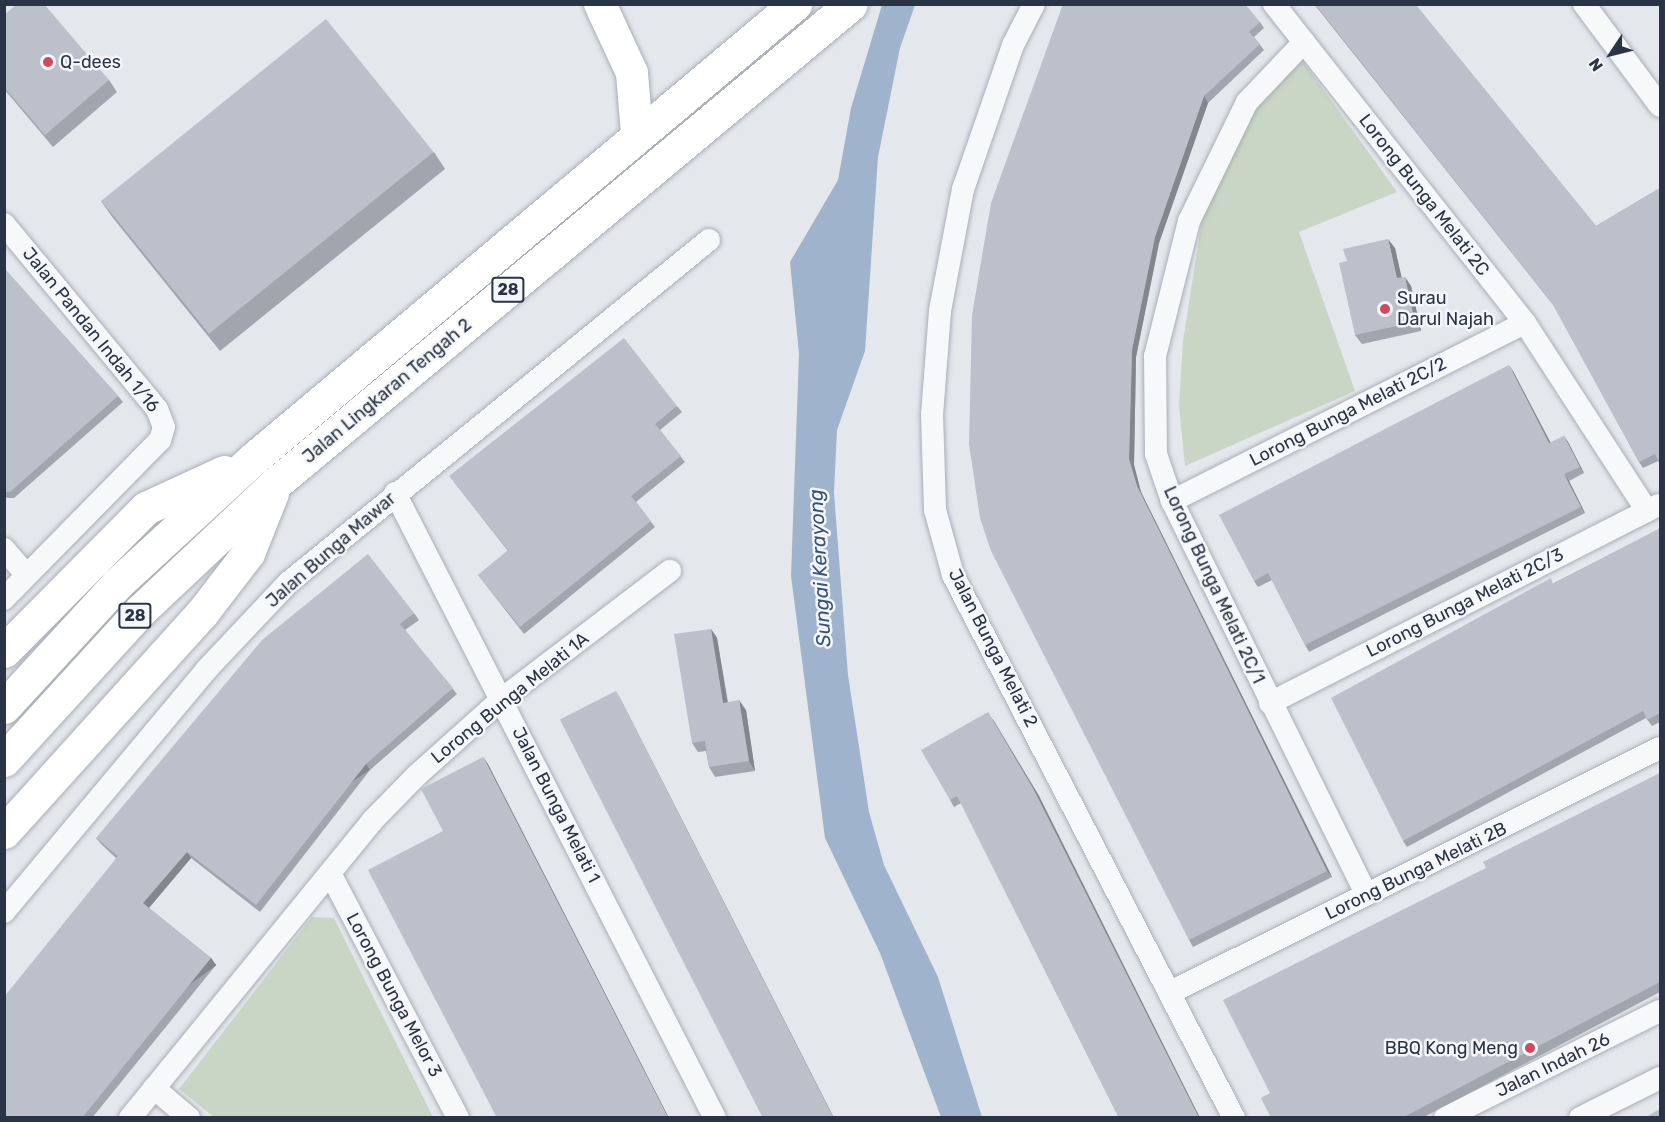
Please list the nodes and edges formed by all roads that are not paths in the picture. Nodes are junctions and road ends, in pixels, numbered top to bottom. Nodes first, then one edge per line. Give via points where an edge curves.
1 (600, 4) edge
2 (795, 4) edge
3 (851, 4) edge
4 (1034, 4) edge
5 (1274, 4) edge
6 (1584, 4) edge
7 (1304, 42) junction
8 (1660, 106) edge
9 (638, 134) junction
10 (4, 224) edge
11 (709, 240) dead end
12 (1525, 323) junction
13 (253, 459) junction
14 (276, 483) junction
15 (395, 493) junction
16 (1172, 501) junction
17 (1654, 508) edge
18 (4, 549) edge
19 (670, 572) dead end
20 (26, 574) junction
21 (4, 599) edge
22 (4, 651) edge
23 (503, 698) junction
24 (1269, 703) junction
25 (4, 707) edge
26 (1660, 748) edge
27 (4, 760) edge
28 (4, 832) edge
29 (330, 873) junction
30 (1366, 894) junction
31 (4, 912) edge
32 (1171, 992) junction
33 (1660, 1011) edge
34 (1660, 1078) edge
35 (154, 1088) junction
36 (130, 1118) edge
37 (189, 1118) edge
38 (458, 1118) edge
39 (715, 1118) edge
40 (1234, 1118) edge
41 (1445, 1118) edge
42 (1580, 1118) edge

1 - 9 main road via 632,73
2 - 9 highway, Jalan Lingkaran Tengah 2 / 28
3 - 14 highway, Jalan Lingkaran Tengah 2 / 28
4 - 32 street, Jalan Bunga Melati 2 via 1013,45 963,189 939,323 932,414 934,510 953,575
5 - 7 street, Lorong Bunga Melati 2C
6 - 8 street
7 - 12 street, Lorong Bunga Melati 2C
7 - 16 street, Lorong Bunga Melati 2C/1 via 1247,102 1189,221 1155,356 1156,454
9 - 13 highway, Jalan Lingkaran Tengah 2 / 28
10 - 20 street, Jalan Pandan Indah 1/16 via 158,409 164,427 160,440
11 - 15 street, Jalan Bunga Mawar
12 - 16 street, Lorong Bunga Melati 2C/2
12 - 17 street, Lorong Bunga Melati 2C
13 - 22 highway via 146,508
13 - 25 highway, Jalan Lingkaran Tengah 2 / 28 via 117,584
14 - 27 highway, Jalan Lingkaran Tengah 2 / 28 via 140,611
14 - 28 highway via 248,553 202,613
15 - 23 street, Jalan Bunga Melati 1
15 - 31 street, Jalan Bunga Mawar via 288,584 207,669
16 - 24 street, Lorong Bunga Melati 2C/1
17 - 24 street, Lorong Bunga Melati 2C/3
18 - 20 street
19 - 23 street, Lorong Bunga Melati 1A
20 - 21 street
23 - 29 street, Lorong Bunga Melati 1A via 416,776
23 - 39 street, Jalan Bunga Melati 1
24 - 30 street, Lorong Bunga Melati 2C/1
26 - 30 street, Lorong Bunga Melati 2B
29 - 35 street, Lorong Bunga Melati 1A
29 - 38 street, Lorong Bunga Melor 3
30 - 32 street, Lorong Bunga Melati 2B
32 - 40 street, Jalan Bunga Melati 2
33 - 41 street, Jalan Indah 26
34 - 42 street
35 - 36 street, Lorong Bunga Melati 1A
35 - 37 street

